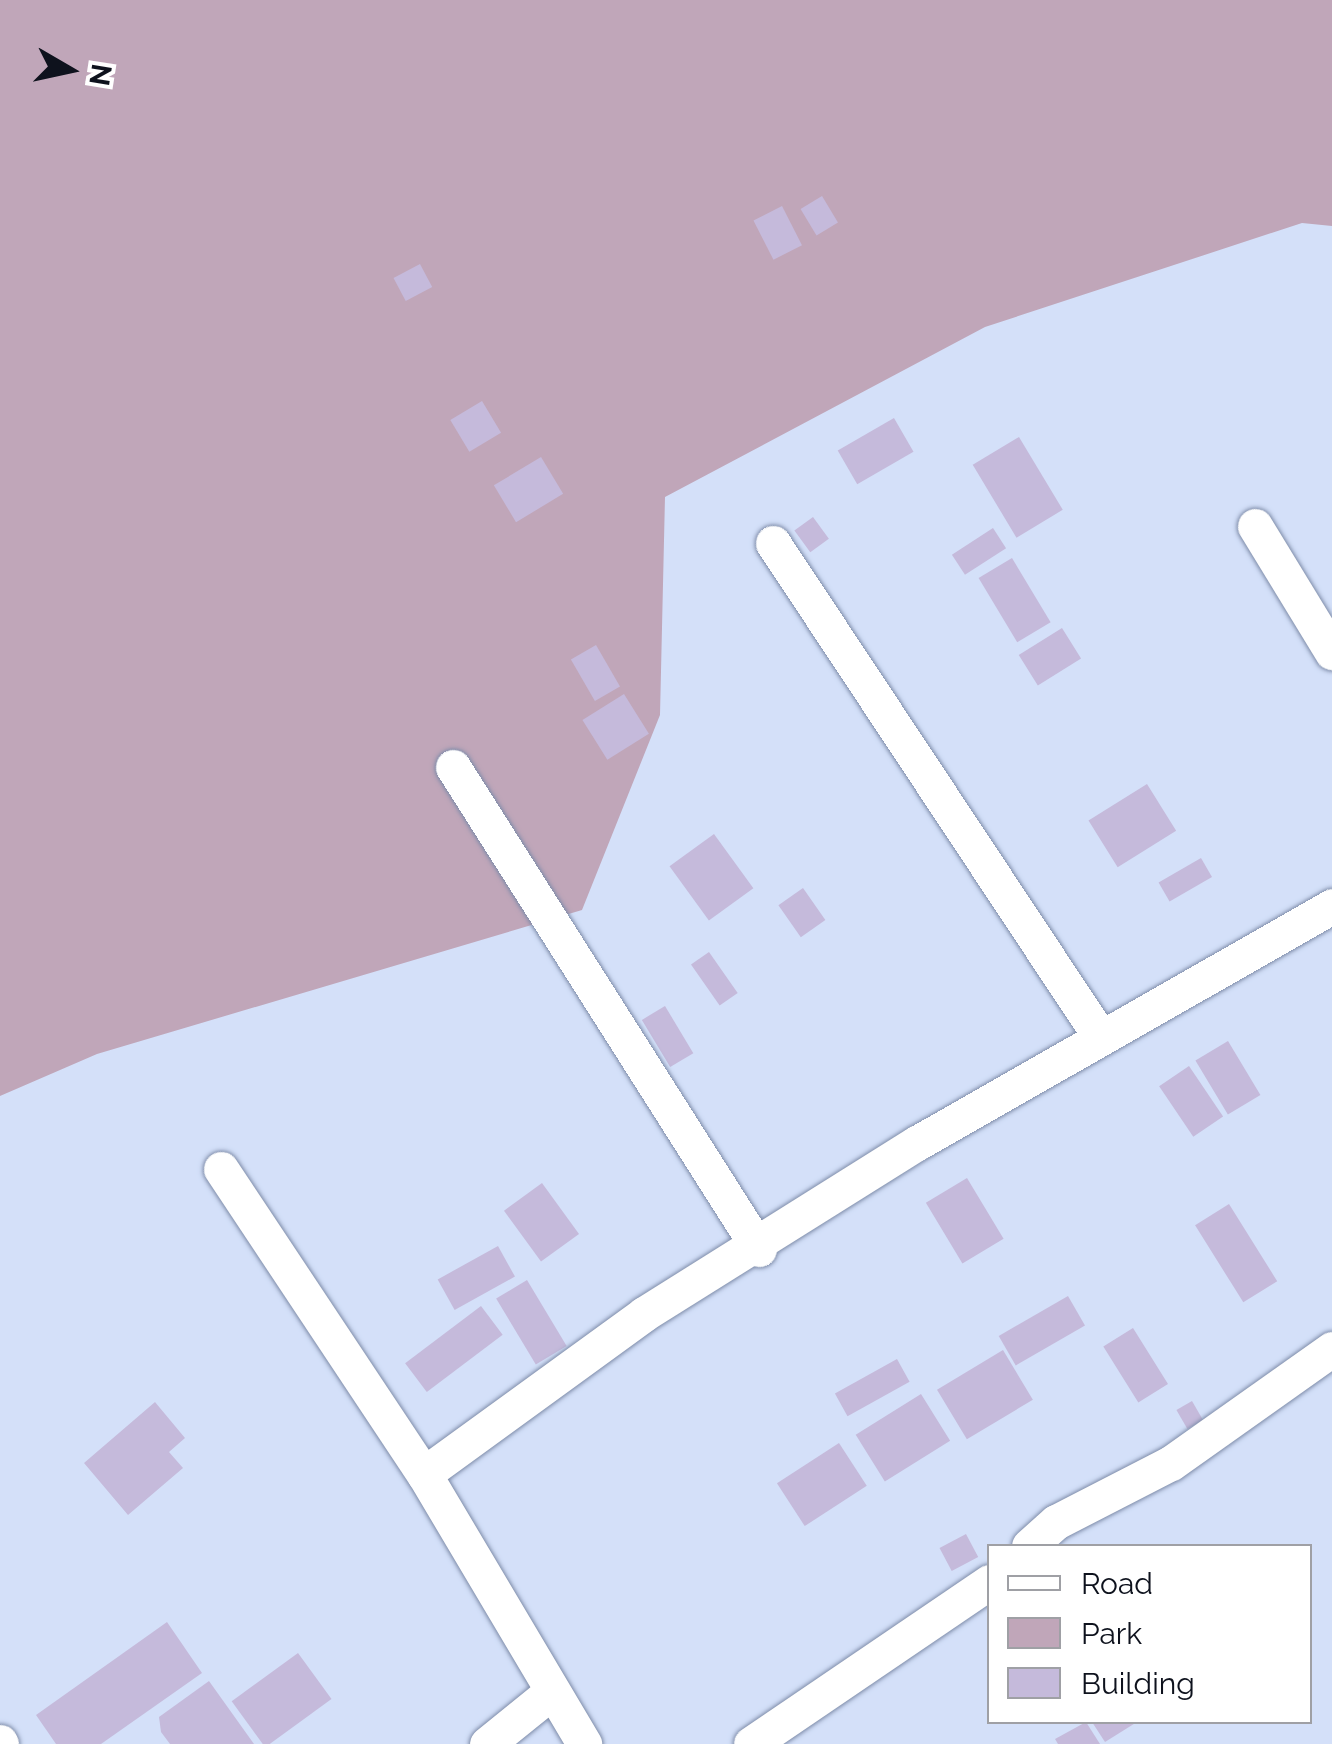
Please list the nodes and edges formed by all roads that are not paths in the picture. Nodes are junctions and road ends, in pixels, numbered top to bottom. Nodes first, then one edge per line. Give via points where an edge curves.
1 (1255, 526) dead end
2 (773, 543) dead end
3 (1332, 652) edge
4 (453, 767) dead end
5 (1332, 906) edge
6 (1097, 1032) junction
7 (221, 1169) dead end
8 (759, 1249) junction
9 (1332, 1349) edge
10 (424, 1474) junction
11 (1031, 1544) edge
12 (987, 1584) edge
13 (550, 1693) junction
14 (488, 1744) edge
15 (584, 1744) edge
16 (751, 1744) edge

1 - 3 street
2 - 6 street
4 - 8 street
5 - 6 street via 1190,993
6 - 8 street
7 - 10 street
8 - 10 street via 644,1314
9 - 11 street via 1170,1463 1056,1522
10 - 13 street
12 - 16 street
13 - 14 street
13 - 15 street

